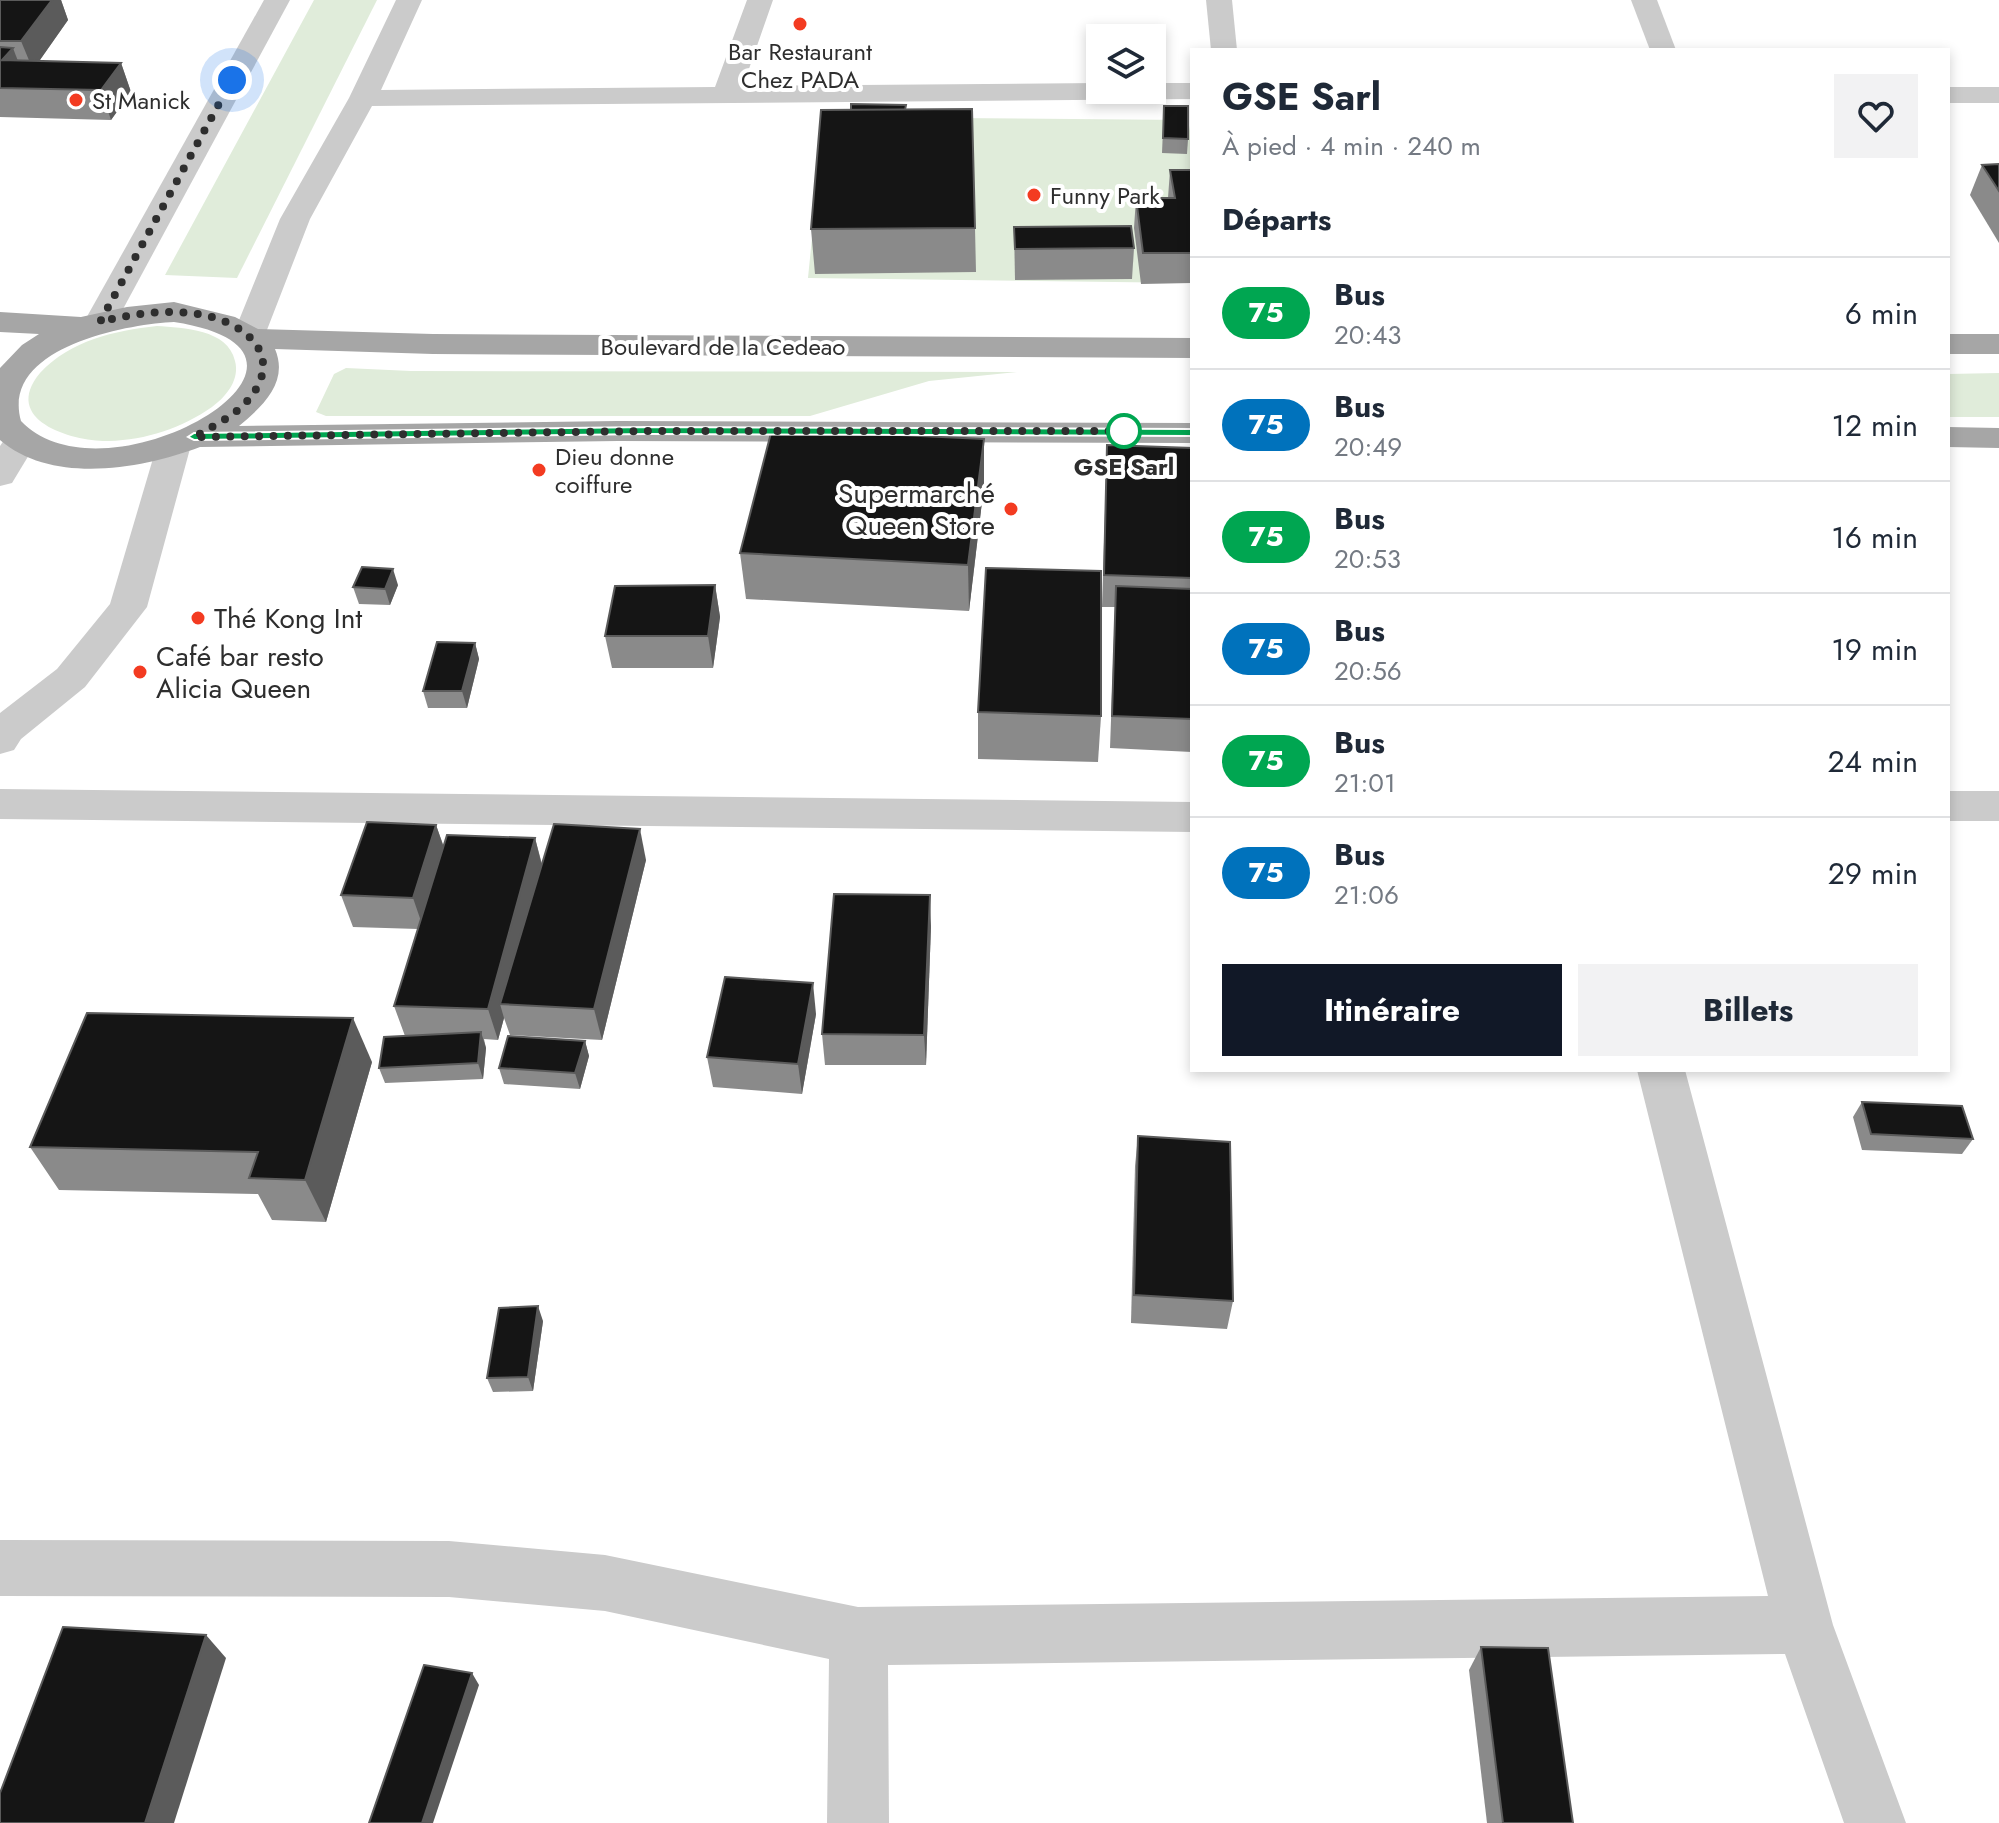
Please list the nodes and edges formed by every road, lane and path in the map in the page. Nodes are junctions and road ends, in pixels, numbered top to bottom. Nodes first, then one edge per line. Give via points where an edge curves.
1 (277, 0) edge
2 (409, 0) edge
3 (760, 0) edge
4 (1219, 0) edge
5 (1644, 0) edge
6 (1224, 48) edge
7 (1662, 48) edge
8 (1190, 91) edge
9 (726, 95) junction
10 (1950, 95) edge
11 (1999, 95) edge
12 (363, 98) junction
13 (0, 322) edge
14 (92, 324) junction
15 (252, 337) junction
16 (1950, 344) edge
17 (1999, 344) edge
18 (1190, 348) edge
19 (1190, 433) edge
20 (12, 437) edge
21 (1950, 437) edge
22 (1999, 438) edge
23 (184, 441) junction
24 (0, 475) edge
25 (1, 732) edge
26 (0, 804) edge
27 (1950, 806) edge
28 (1999, 806) edge
29 (1190, 817) edge
30 (1662, 1072) edge
31 (0, 1568) edge
32 (1804, 1625) junction
33 (858, 1636) junction
34 (858, 1823) edge
35 (1875, 1823) edge

1 - 14 street
2 - 12 street
3 - 9 street
4 - 6 street
5 - 7 street
8 - 9 street
9 - 12 street
10 - 11 street
12 - 15 street via 295,219
13 - 14 main road
14 - 15 main road via 150,313 197,314 235,325
14 - 20 main road via 52,341 9,378 0,398
15 - 18 main road, Boulevard de la Cedeao via 433,344
15 - 23 main road via 263,357 262,378 249,399 226,420
16 - 17 main road
19 - 23 main road via 634,431
20 - 23 main road via 72,456 140,453
20 - 24 street
21 - 22 main road
23 - 25 street via 128,607 71,678
26 - 29 street
27 - 28 street
30 - 32 street
31 - 33 street via 449,1569 605,1583
32 - 33 street
32 - 35 street
33 - 34 street

